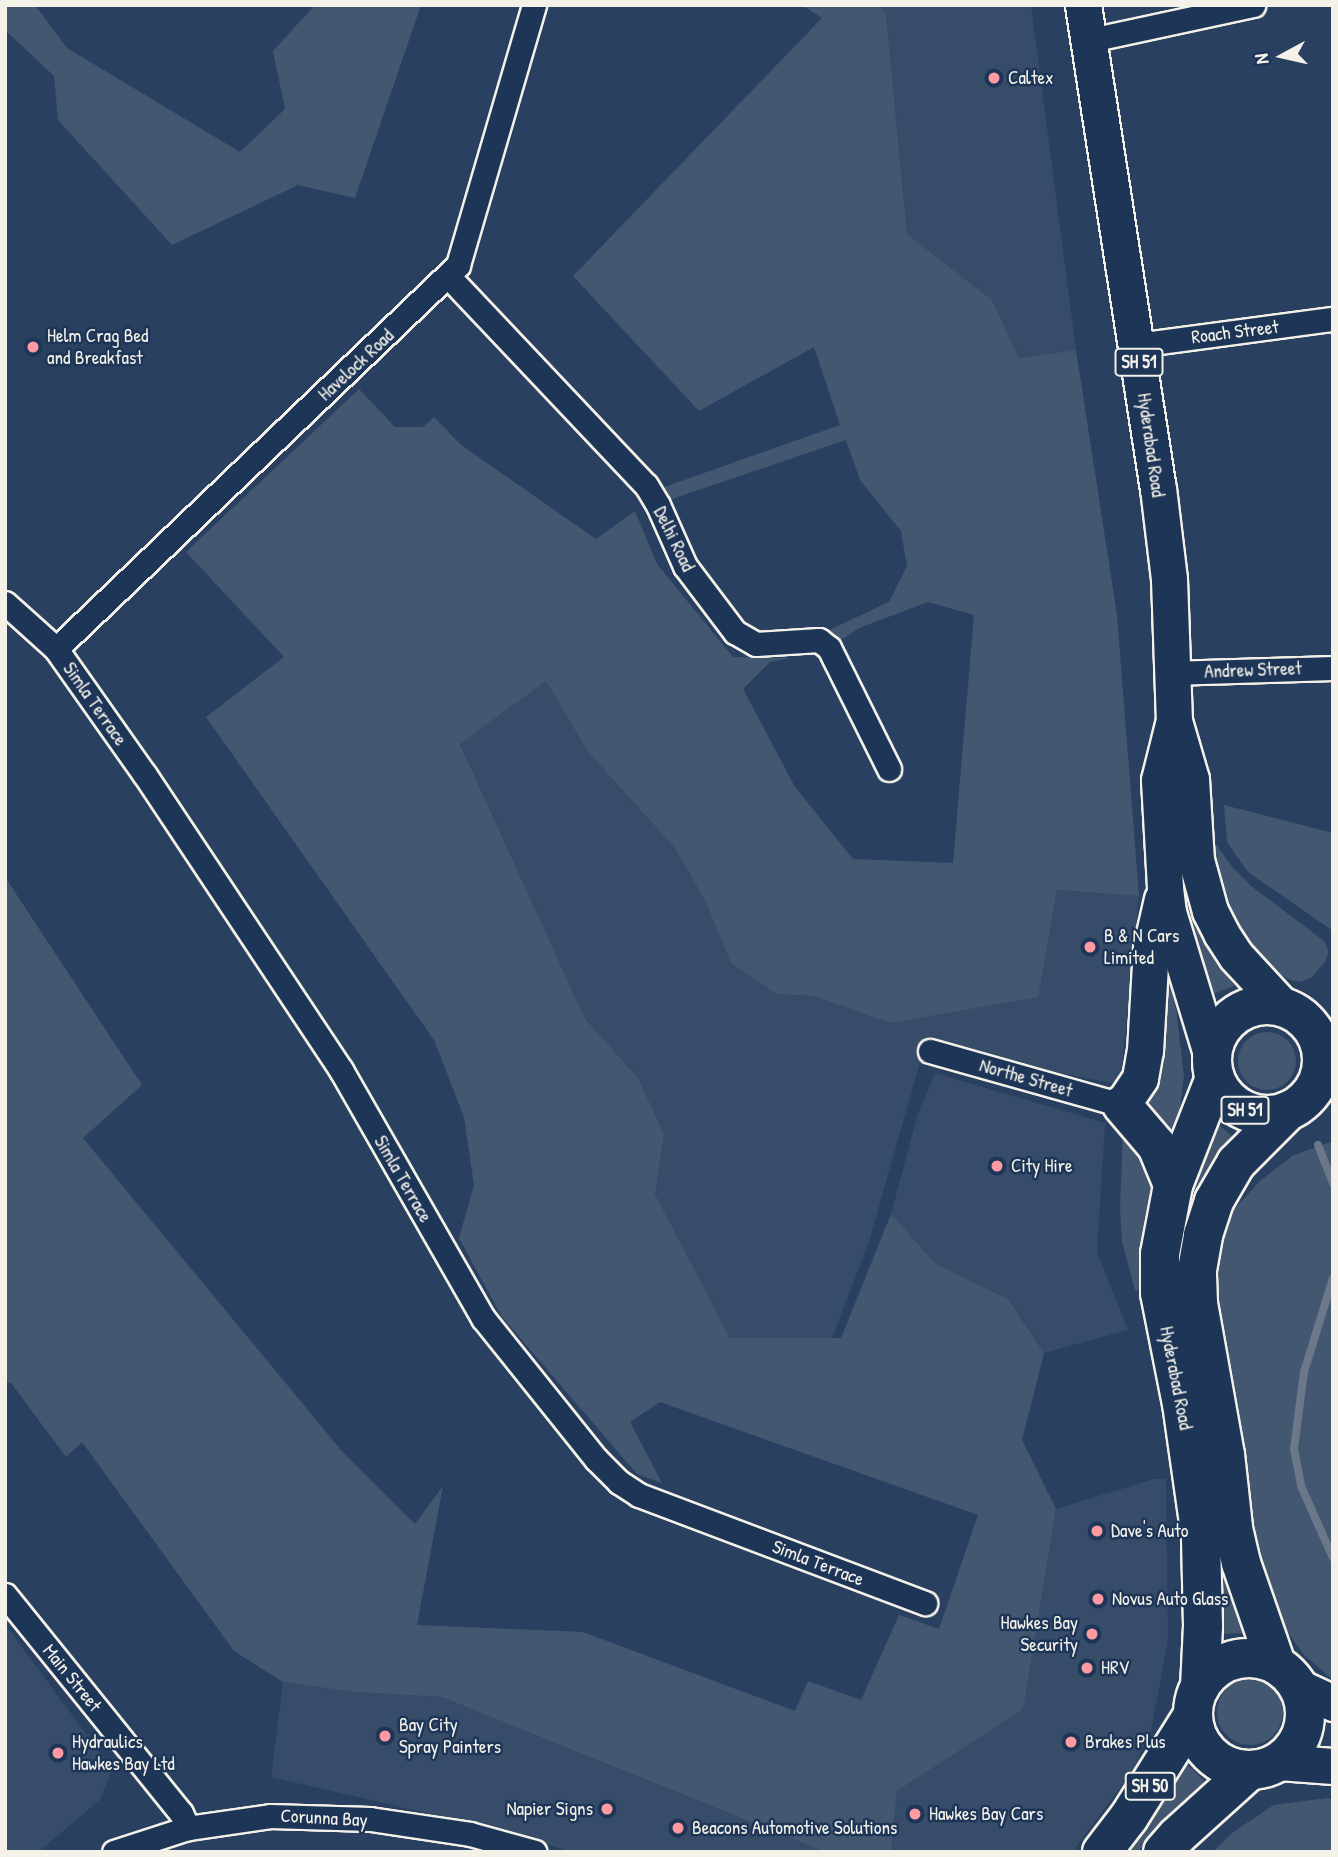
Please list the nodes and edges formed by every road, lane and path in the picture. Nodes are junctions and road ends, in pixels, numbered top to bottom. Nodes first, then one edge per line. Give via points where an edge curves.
1 (534, 5) edge
2 (1083, 5) edge
3 (1253, 5) edge
4 (1090, 40) junction
5 (449, 277) junction
6 (1333, 319) edge
7 (1137, 345) junction
8 (5, 604) edge
9 (56, 649) junction
10 (1333, 668) edge
11 (1173, 673) junction
12 (1174, 721) junction
13 (889, 769) dead end
14 (1165, 888) junction
15 (1307, 1017) edge
16 (930, 1051) dead end
17 (1213, 1067) junction
18 (1310, 1102) edge
19 (1122, 1105) junction
20 (1174, 1185) junction
21 (5, 1595) edge
22 (925, 1603) dead end
23 (1287, 1676) junction
24 (1196, 1701) junction
25 (1333, 1703) edge
26 (1333, 1766) edge
27 (1264, 1767) junction
28 (188, 1828) junction
29 (114, 1852) edge
30 (535, 1852) edge
31 (1102, 1852) edge
32 (1163, 1852) edge

1 - 5 street, Havelock Road via 458,265
2 - 4 main road, Hyderabad Road / SH 51
3 - 4 street
4 - 7 main road, Hyderabad Road / SH 51
5 - 9 street, Havelock Road
5 - 13 street, Delhi Road via 646,485 685,566 734,632 756,644 819,640 829,648
6 - 7 street, Roach Street
7 - 11 main road, Hyderabad Road / SH 51 via 1169,579
8 - 9 street, Simla Terrace
9 - 22 street, Simla Terrace via 341,1070 483,1318 596,1459 639,1495
10 - 11 street, Andrew Street
11 - 12 main road, Hyderabad Road / SH 51
12 - 14 main road, Hyderabad Road / SH 51 via 1159,780
12 - 15 main road, Hyderabad Road / SH 51 via 1191,779 1196,860 1210,911 1236,956
14 - 17 main road, Hyderabad Road / SH 51
14 - 19 main road via 1152,947 1140,1078
15 - 17 highway via 1257,1006 1237,1015 1221,1029
15 - 18 highway, SH 51 via 1321,1059
16 - 19 street, Northe Street
17 - 18 highway, SH 51 via 1223,1094 1253,1113 1271,1115
17 - 20 highway, Hyderabad Road
18 - 23 highway, Hyderabad Road via 1236,1163 1214,1201 1197,1270 1198,1304 1233,1527 1241,1563
19 - 20 highway via 1157,1146
20 - 24 highway, Hyderabad Road via 1160,1254 1160,1293 1196,1488 1203,1626
21 - 28 street, Main Street via 181,1813
23 - 24 highway, SH 50 via 1259,1659 1242,1658 1218,1668
23 - 25 main road, SH 50
23 - 27 highway, SH 50 via 1305,1720 1292,1751
24 - 27 highway via 1203,1746 1215,1759 1231,1768
24 - 31 highway, Hyderabad Road / SH 50 via 1129,1817
26 - 27 main road
27 - 32 highway, SH 50
28 - 29 street, Corunna Bay
28 - 30 street, Corunna Bay via 270,1816 370,1819 470,1834

